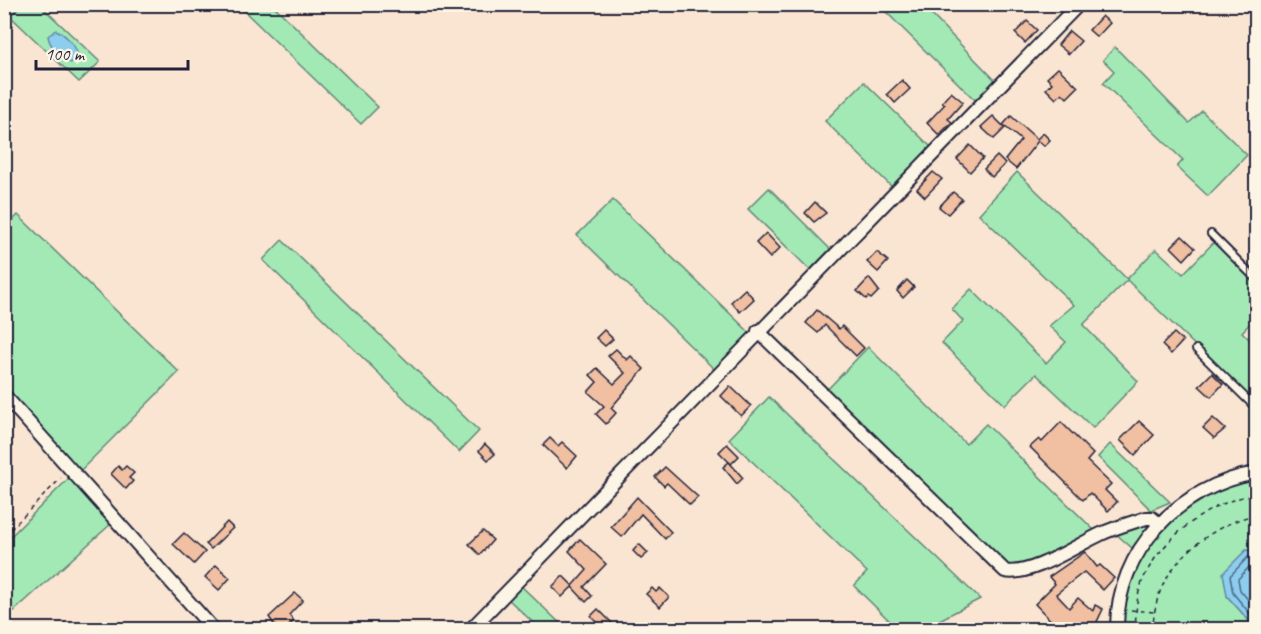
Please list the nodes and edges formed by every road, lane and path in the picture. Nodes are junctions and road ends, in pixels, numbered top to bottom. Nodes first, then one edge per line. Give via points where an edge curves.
1 (1079, 4) edge
2 (1211, 234) dead end
3 (1257, 279) edge
4 (758, 331) junction
5 (1196, 349) dead end
6 (4, 395) edge
7 (1257, 408) edge
8 (70, 469) junction
9 (1257, 472) edge
10 (1257, 494) edge
11 (1257, 515) edge
12 (1159, 524) junction
13 (4, 536) edge
14 (1135, 610) junction
15 (1155, 612) junction
16 (213, 630) edge
17 (470, 630) edge
18 (1117, 630) edge
19 (1135, 630) edge
20 (1152, 630) edge

1 - 4 street
2 - 3 lane
4 - 12 street via 1005,571 1027,570 1136,521 1152,518
4 - 17 street
5 - 7 lane
6 - 8 street
8 - 13 path
8 - 16 street
9 - 12 street via 1235,476 1204,491
10 - 14 path via 1219,506 1198,518 1163,548 1140,587
11 - 15 path via 1221,528 1191,550 1160,591
12 - 18 street via 1132,561 1120,588
14 - 15 path
14 - 19 path
15 - 20 path

